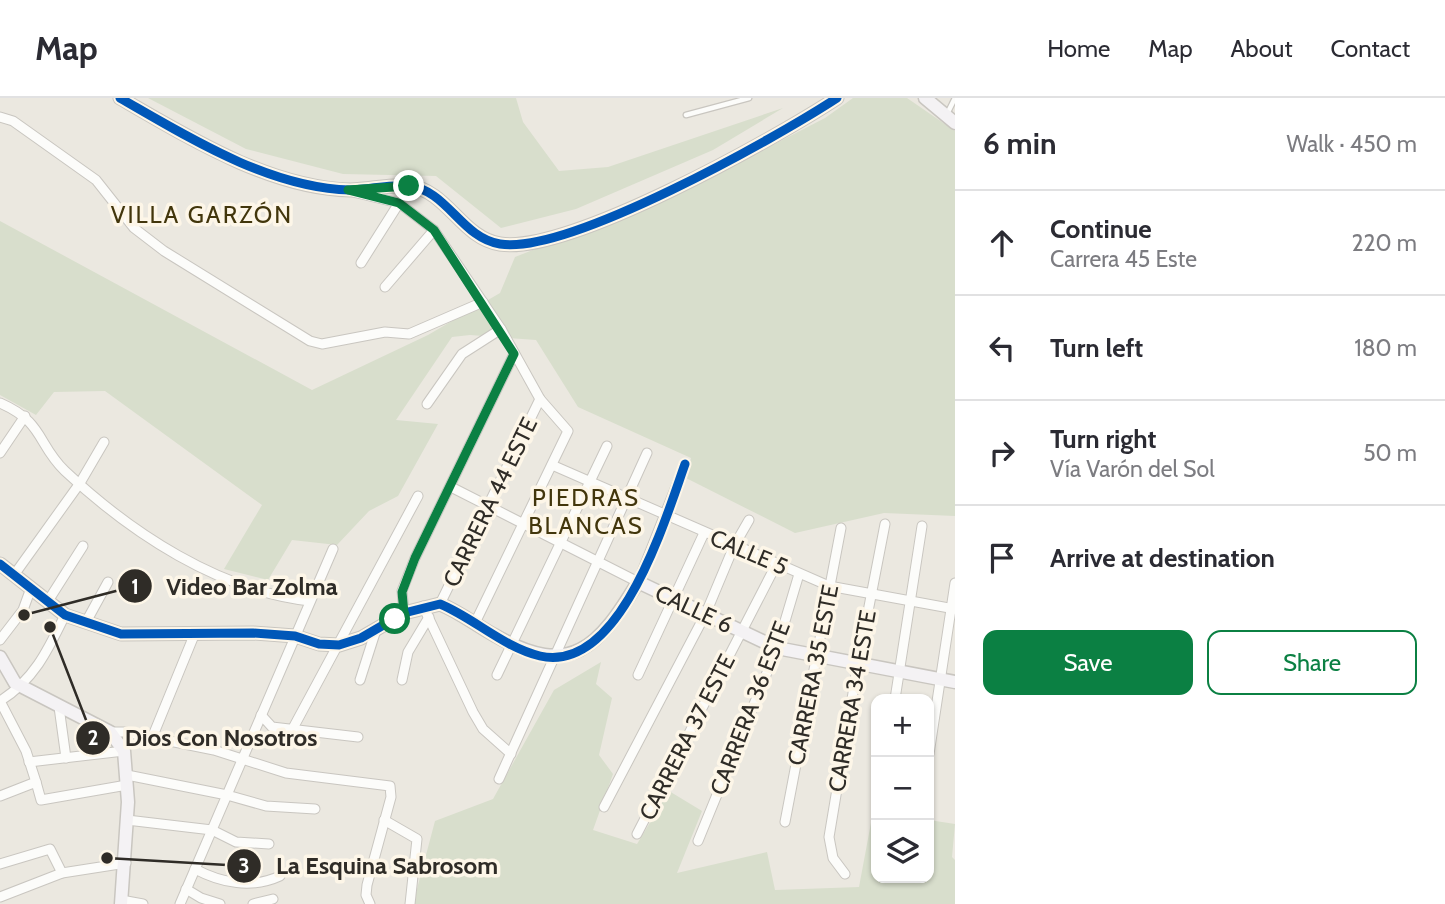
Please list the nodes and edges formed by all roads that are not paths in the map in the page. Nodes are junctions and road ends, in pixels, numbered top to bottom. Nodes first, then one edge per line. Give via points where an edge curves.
1 (120, 98) edge
2 (749, 98) edge
3 (838, 98) edge
4 (925, 98) edge
5 (955, 98) edge
6 (686, 115) dead end
7 (0, 117) edge
8 (951, 119) edge
9 (348, 190) junction
10 (399, 203) junction
11 (434, 230) junction
12 (361, 263) dead end
13 (385, 287) dead end
14 (484, 302) junction
15 (501, 329) junction
16 (514, 354) junction
17 (540, 399) junction
18 (0, 403) edge
19 (427, 404) dead end
20 (25, 416) junction
21 (104, 442) dead end
22 (607, 446) dead end
23 (0, 453) edge
24 (647, 453) dead end
25 (685, 464) dead end
26 (551, 465) junction
27 (590, 482) junction
28 (80, 483) junction
29 (451, 487) junction
30 (418, 496) dead end
31 (627, 498) junction
32 (488, 505) junction
33 (666, 517) junction
34 (749, 520) dead end
35 (523, 523) junction
36 (885, 524) dead end
37 (922, 526) dead end
38 (841, 528) dead end
39 (704, 533) junction
40 (561, 542) junction
41 (83, 546) dead end
42 (734, 546) junction
43 (333, 549) dead end
44 (598, 561) junction
45 (0, 564) edge
46 (776, 565) junction
47 (799, 573) junction
48 (14, 575) junction
49 (108, 582) dead end
50 (638, 582) junction
51 (955, 583) edge
52 (830, 586) junction
53 (32, 588) junction
54 (871, 594) junction
55 (673, 599) junction
56 (48, 601) junction
57 (310, 601) junction
58 (910, 601) junction
59 (440, 604) junction
60 (953, 609) edge
61 (426, 612) junction
62 (404, 613) junction
63 (706, 613) junction
64 (65, 615) junction
65 (86, 622) junction
66 (475, 623) junction
67 (376, 630) junction
68 (742, 631) junction
69 (195, 633) junction
70 (295, 636) junction
71 (0, 640) edge
72 (512, 644) junction
73 (339, 645) junction
74 (777, 648) junction
75 (817, 655) junction
76 (0, 657) edge
77 (554, 657) junction
78 (858, 663) junction
79 (899, 671) junction
80 (497, 675) dead end
81 (638, 675) dead end
82 (940, 678) junction
83 (360, 680) dead end
84 (402, 680) dead end
85 (955, 682) edge
86 (22, 687) junction
87 (896, 694) edge
88 (59, 707) junction
89 (261, 715) junction
90 (934, 719) edge
91 (292, 730) junction
92 (110, 732) junction
93 (358, 737) dead end
94 (152, 738) junction
95 (124, 751) junction
96 (511, 754) junction
97 (66, 758) junction
98 (243, 758) junction
99 (29, 762) junction
100 (499, 779) dead end
101 (127, 780) junction
102 (36, 782) junction
103 (227, 795) junction
104 (0, 796) edge
105 (604, 807) dead end
106 (315, 809) dead end
107 (127, 820) junction
108 (384, 820) junction
109 (785, 822) dead end
110 (212, 830) junction
111 (637, 834) dead end
112 (698, 841) dead end
113 (269, 844) dead end
114 (126, 863) junction
115 (0, 864) edge
116 (195, 869) junction
117 (62, 873) junction
118 (845, 874) dead end
119 (280, 876) dead end
120 (186, 889) junction
121 (0, 897) edge
122 (273, 899) dead end
123 (121, 902) edge
124 (143, 904) edge
125 (180, 904) edge
126 (220, 904) edge
127 (253, 904) edge
128 (370, 904) edge
129 (410, 904) edge

1 - 9 street via 226,157 300,181
2 - 6 lane
3 - 9 street via 683,184 566,234 526,244 499,244 475,234 434,195 409,186
4 - 8 street
5 - 8 lane
7 - 14 street via 13,121 96,180 134,228 164,251 310,341 322,344 385,332 409,334
9 - 10 street
10 - 11 street
10 - 12 street
11 - 13 street
11 - 14 street
14 - 15 street
15 - 16 street
15 - 19 street via 462,354
16 - 17 street
16 - 29 street
17 - 26 street via 568,431
17 - 32 street, CARRERA 44 ESTE
18 - 20 street
20 - 23 street
20 - 28 street via 63,469
21 - 28 street
22 - 27 street
24 - 31 street
25 - 33 street
26 - 27 street, CALLE 5
26 - 35 street
27 - 31 street, CALLE 5
27 - 40 street
28 - 48 street
28 - 57 street via 150,538 209,573
29 - 32 street, CALLE 6
29 - 62 street via 402,592
30 - 73 street
31 - 33 street, CALLE 5
31 - 44 street
32 - 35 street, CALLE 6
32 - 59 street, CARRERA 44 ESTE
33 - 39 street, CALLE 5
33 - 50 street
34 - 42 street
35 - 40 street, CALLE 6
35 - 66 street
36 - 54 street, CARRERA 34 ESTE
37 - 58 street
38 - 52 street, CARRERA 35 ESTE
39 - 42 street, CALLE 5
39 - 55 street
40 - 44 street, CALLE 6
40 - 72 street
41 - 56 street
42 - 46 street, CALLE 5
42 - 63 street
43 - 57 street
44 - 50 street, CALLE 6
44 - 77 street
45 - 48 street
46 - 47 street, CALLE 5
46 - 68 street, CARRERA 37 ESTE
47 - 52 street, CALLE 5
47 - 74 street, CARRERA 36 ESTE
48 - 53 street
49 - 65 street
50 - 55 street, CALLE 6
50 - 77 street via 621,610 587,646
51 - 60 street
52 - 54 street, CALLE 5
52 - 75 street, CARRERA 35 ESTE
53 - 56 street
53 - 71 street via 23,610
54 - 58 street, CALLE 5
54 - 78 street, CARRERA 34 ESTE
55 - 63 street, CALLE 6
55 - 81 street
56 - 64 street
57 - 70 street
58 - 60 street, CALLE 5
58 - 79 street
59 - 61 street
59 - 66 street
60 - 82 street
61 - 62 street
61 - 84 street via 408,652
61 - 96 street via 483,729
62 - 67 street
63 - 68 street, CALLE 6
63 - 105 street
64 - 65 street
64 - 86 street via 44,658
65 - 69 street via 121,634
66 - 72 street
67 - 73 street
67 - 83 street
68 - 74 street, CALLE 6
68 - 111 street, CARRERA 37 ESTE
69 - 70 street
69 - 94 street
70 - 73 street
70 - 89 street
72 - 77 street
72 - 80 street
73 - 91 street
74 - 75 street, CALLE 6
74 - 112 street, CARRERA 36 ESTE
75 - 78 street, CALLE 6
75 - 109 street, CARRERA 35 ESTE
76 - 86 street
77 - 96 street
78 - 79 street, CALLE 6
78 - 118 street, CARRERA 34 ESTE via 829,837 833,858
79 - 82 street, CALLE 6
79 - 87 street
82 - 85 street, CALLE 6
82 - 90 street
86 - 88 street
86 - 99 street via 0,701
88 - 92 street
88 - 97 street
89 - 91 street via 272,727
89 - 98 street
91 - 93 street
92 - 94 street
92 - 95 street
94 - 98 street
95 - 97 street
95 - 101 street
96 - 100 street
97 - 99 street
98 - 103 street
98 - 108 street via 286,772 386,784 391,797
99 - 102 street
101 - 102 street via 41,800
101 - 103 street
101 - 107 street
102 - 104 street
103 - 106 street via 265,806
103 - 110 street
107 - 110 street
107 - 114 street
108 - 128 street via 367,885
108 - 129 street via 412,834 418,843
110 - 113 street via 236,842
110 - 116 street
114 - 117 street
114 - 123 street
115 - 117 street via 50,849
116 - 119 street via 214,880 244,883
116 - 120 street
117 - 121 street
120 - 125 street
120 - 126 street
122 - 127 street
123 - 124 street

